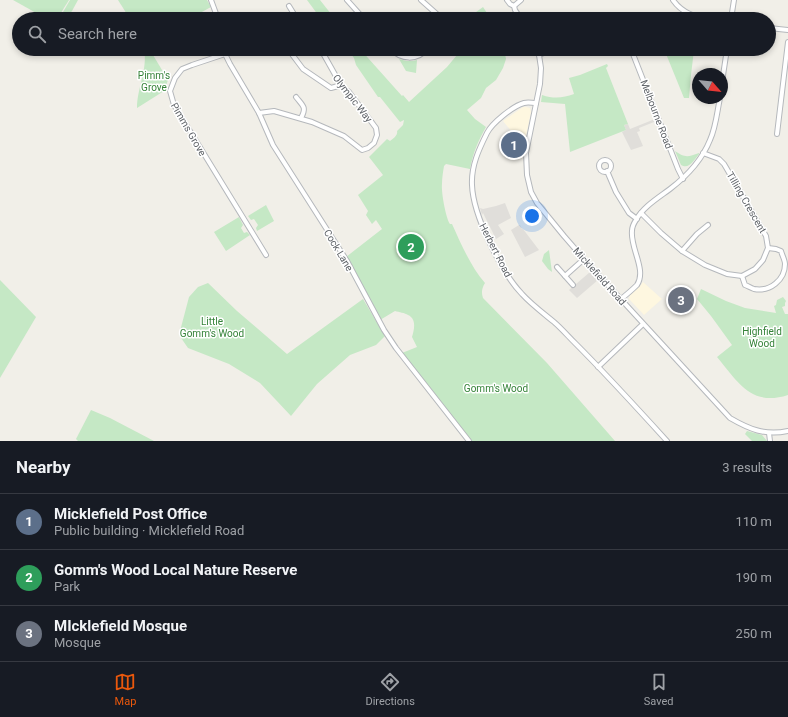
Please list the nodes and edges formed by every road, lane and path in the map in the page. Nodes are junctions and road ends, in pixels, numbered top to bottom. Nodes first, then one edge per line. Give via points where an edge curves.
1 (211, 0) edge
2 (347, 0) edge
3 (421, 0) edge
4 (506, 0) edge
5 (521, 0) edge
6 (673, 0) edge
7 (734, 0) edge
8 (289, 6) dead end
9 (514, 6) junction
10 (215, 12) edge
11 (293, 12) edge
12 (358, 12) edge
13 (434, 12) edge
14 (516, 12) edge
15 (686, 12) edge
16 (732, 12) edge
17 (776, 29) edge
18 (788, 30) edge
19 (788, 42) edge
20 (213, 56) edge
21 (228, 56) edge
22 (293, 56) edge
23 (325, 56) edge
24 (400, 56) edge
25 (419, 56) edge
26 (539, 56) edge
27 (634, 56) edge
28 (726, 56) edge
29 (724, 68) edge
30 (340, 85) junction
31 (296, 97) dead end
32 (536, 103) junction
33 (719, 104) edge
34 (259, 113) junction
35 (301, 118) junction
36 (776, 134) dead end
37 (703, 153) junction
38 (607, 171) dead end
39 (683, 179) junction
40 (642, 213) junction
41 (637, 219) junction
42 (708, 225) dead end
43 (768, 248) junction
44 (682, 251) junction
45 (266, 255) dead end
46 (584, 259) junction
47 (557, 267) dead end
48 (565, 276) junction
49 (742, 276) junction
50 (573, 284) dead end
51 (621, 299) junction
52 (643, 324) junction
53 (598, 367) junction
54 (788, 431) edge
55 (770, 433) junction
56 (469, 441) edge
57 (667, 441) edge
58 (770, 441) edge

1 - 10 street
2 - 12 street
3 - 13 street
4 - 9 street
5 - 9 street
6 - 15 street
7 - 16 street
8 - 11 street
9 - 14 street
17 - 18 street
19 - 36 street
20 - 45 street, Pimms Grove via 182,69 170,91 174,105
21 - 34 street, Cock Lane
22 - 30 street via 303,69 332,88
23 - 30 street, Olympic Way
24 - 25 street
26 - 32 street, Micklefield Road via 540,84
27 - 39 street, Melbourne Road
28 - 29 street
30 - 35 street, Olympic Way via 349,92 375,127 377,136 371,146 362,150 344,136
31 - 35 street via 304,107
32 - 46 street, Micklefield Road via 526,153 531,192 541,208
32 - 53 street, Herbert Road via 522,104 489,129 474,163 474,202 488,240 518,289
33 - 37 street via 711,140
34 - 35 street, Olympic Way via 274,111
34 - 56 street, Cock Lane via 273,145 347,261 391,341
37 - 39 street
37 - 43 street, Tilling Crescent via 719,159 724,164 766,236
38 - 41 street via 629,213
39 - 40 street
40 - 41 street
40 - 44 street
41 - 51 street via 632,230 632,242 640,278
42 - 44 street
43 - 49 street via 763,260 755,269
43 - 49 street via 781,251 785,262 783,274 776,284 764,289 753,289 746,285
44 - 49 street via 705,265 727,274
46 - 48 street
46 - 51 street, Micklefield Road
47 - 48 street
48 - 50 street
51 - 52 street, Micklefield Road
52 - 53 street
52 - 55 street, Micklefield Road via 730,418 745,427
53 - 57 street, Herbert Road
54 - 55 street, Micklefield Road
55 - 58 street

